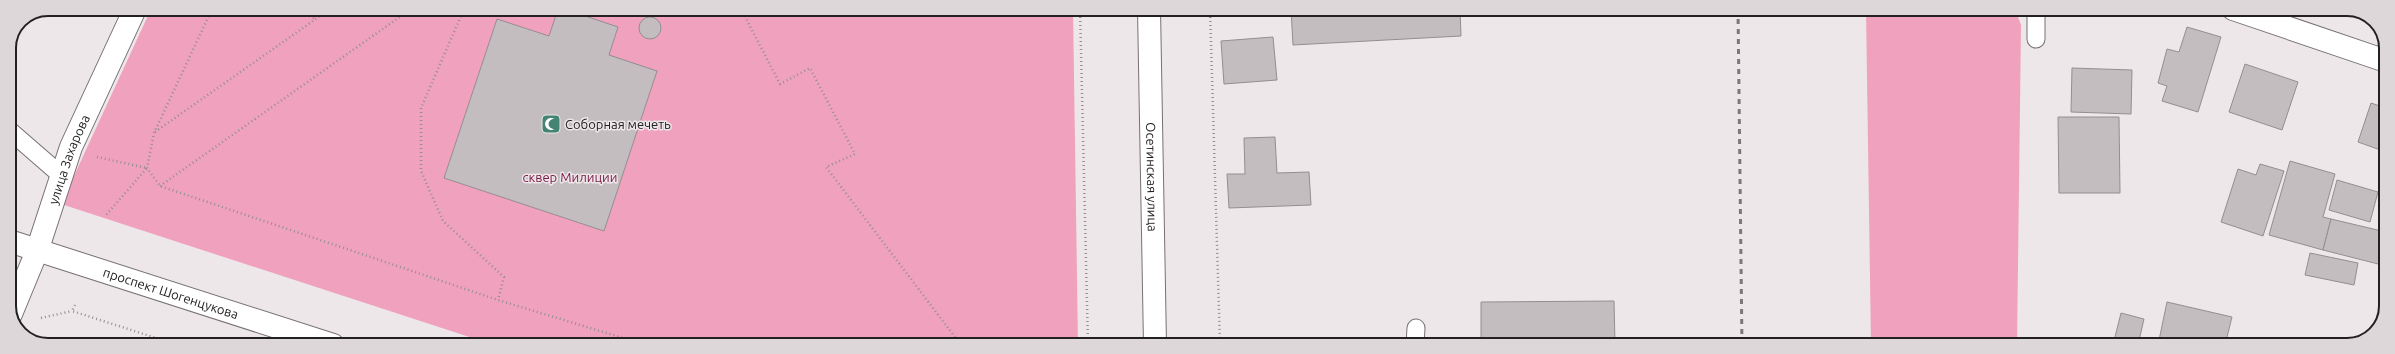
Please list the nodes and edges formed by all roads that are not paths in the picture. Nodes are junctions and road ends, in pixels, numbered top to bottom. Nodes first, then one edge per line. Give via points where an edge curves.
1 (132, 16) edge
2 (1149, 16) edge
3 (2036, 16) edge
4 (2254, 16) edge
5 (2036, 39) dead end
6 (2379, 59) edge
7 (16, 136) edge
8 (62, 176) junction
9 (16, 244) edge
10 (37, 251) junction
11 (16, 302) edge
12 (311, 338) edge
13 (1155, 338) edge

1 - 8 main road, улица Захарова via 71,147
2 - 13 main road, Осетинская улица
3 - 5 lane
4 - 6 main road
7 - 8 lane
8 - 10 main road, улица Захарова
9 - 10 main road, проспект Шогенцукова
10 - 11 main road, улица Захарова
10 - 12 main road, проспект Шогенцукова

